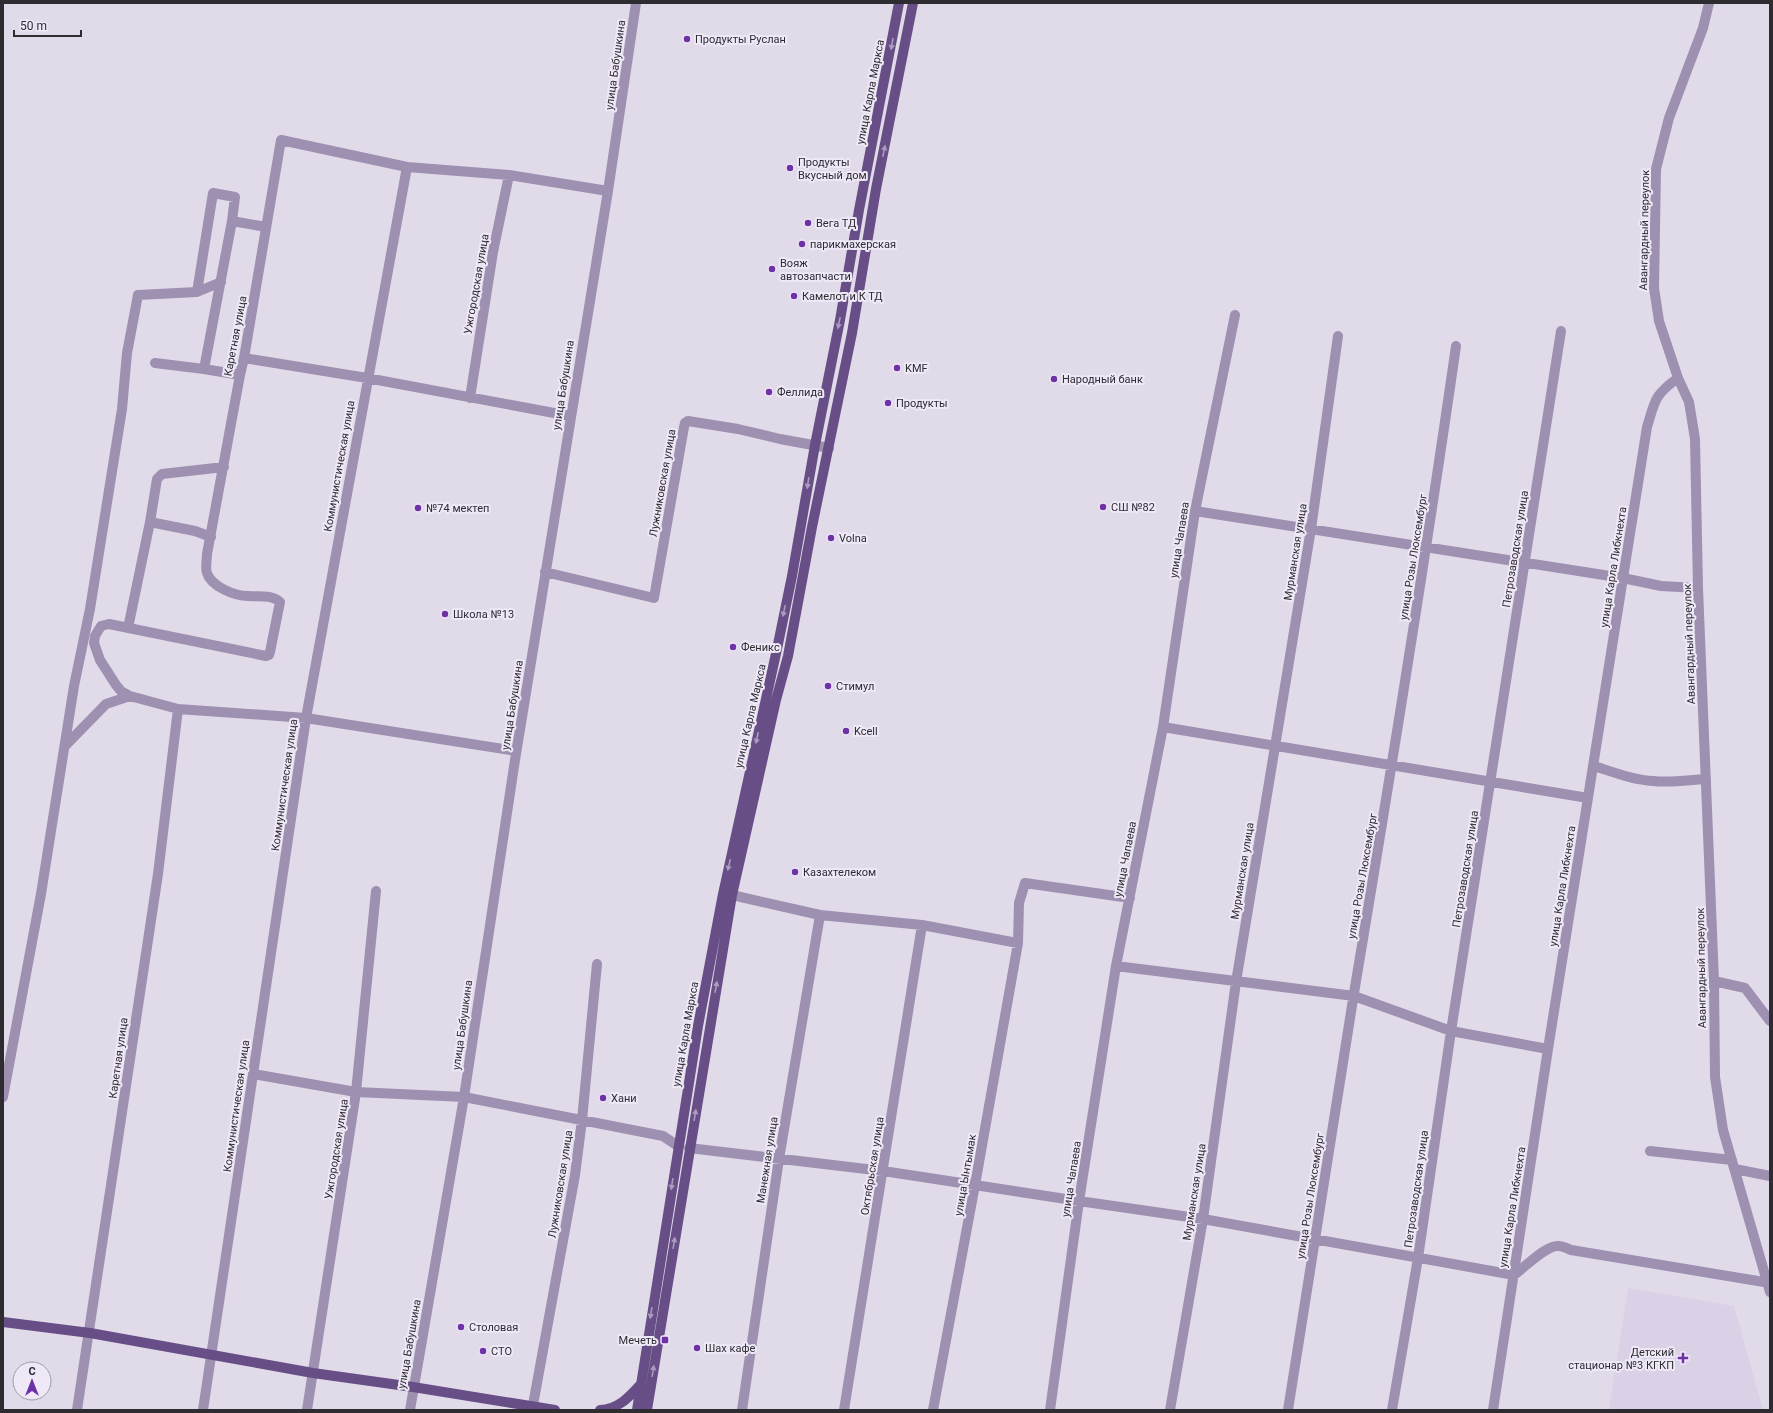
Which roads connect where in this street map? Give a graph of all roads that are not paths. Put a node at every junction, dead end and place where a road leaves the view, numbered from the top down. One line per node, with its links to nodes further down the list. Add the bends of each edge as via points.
1 (636, 3): 7 (street, улица Бабушкина)
2 (1709, 3): 21 (street, Авангардный переулок, via 1703,28 1668,118 1656,169 1654,288 1659,321)
3 (899, 4): 24 (main road, улица Карла Маркса, one-way to 24)
4 (912, 6): 25 (main road, улица Карла Маркса, one-way to 4)
5 (407, 167): 6 (street); 9 (street, Каретная улица, via 281,140); 20 (street, Коммунистическая улица)
6 (509, 175): 7 (street); 22 (street, Ужгородская улица, via 493,252)
7 (608, 191): 23 (street, улица Бабушкина)
8 (232, 221): 9 (street); 10 (street); 11 (street, via 234,197 213,193)
9 (266, 228): 16 (street, Каретная улица)
10 (220, 282): 11 (street); 18 (street)
11 (197, 292): 37 (street, via 138,295 127,353 122,409)
12 (1235, 315): 27 (street, улица Чапаева)
13 (1561, 331): 32 (street, Петрозаводская улица)
14 (1338, 336): 29 (street, Мурманская улица)
15 (1456, 346): 31 (street, улица Розы Люксембург)
16 (244, 358): 19 (street, Каретная улица); 20 (street)
17 (155, 362): 18 (street)
18 (204, 369): 19 (street)
19 (240, 374): 26 (street, Каретная улица)
20 (367, 378): 22 (street); 40 (street, Коммунистическая улица)
21 (1678, 378): 34 (street, улица Карла Либкнехта, via 1657,397 1647,427); 35 (street, Авангардный переулок, via 1688,402 1695,439)
22 (470, 398): 23 (street)
23 (570, 416): 33 (street, улица Бабушкина)
24 (815, 445): 25 (street, Лужниковская улица); 33 (street, Лужниковская улица, via 688,421 685,423 654,598); 69 (main road, улица Карла Маркса, one-way to 69, via 777,650 723,894)
25 (829, 448): 51 (main road, улица Карла Маркса, via 788,656)
26 (224, 467): 28 (street, via 162,474 157,479); 30 (street, Каретная улица)
27 (1195, 511): 29 (street); 41 (street, улица Чапаева)
28 (150, 522): 30 (street, via 195,531); 36 (street)
29 (1311, 529): 31 (street); 43 (street, Мурманская улица)
30 (210, 537): 36 (street, Каретная улица, via 207,573 217,587 246,596 276,598 280,602 269,655)
31 (1427, 546): 32 (street); 45 (street, улица Розы Люксембург)
32 (1525, 563): 34 (street); 48 (street, Петрозаводская улица)
33 (545, 572): 44 (street, улица Бабушкина)
34 (1623, 578): 35 (street, via 1661,586); 46 (street, улица Карла Либкнехта)
35 (1698, 588): 47 (street, Авангардный переулок)
36 (128, 628): 37 (street, via 109,624)
37 (90, 634): 38 (street, via 112,679 121,691); 42 (street, via 74,686)
38 (130, 696): 39 (street); 42 (street, via 106,704)
39 (178, 709): 40 (street); 84 (street, Каретная улица, via 158,874)
40 (306, 718): 44 (street); 64 (street, Коммунистическая улица)
41 (1163, 727): 43 (street); 52 (street, улица Чапаева)
42 (65, 746): 66 (street, via 41,894)
43 (1274, 746): 45 (street); 59 (street, Мурманская улица)
44 (516, 751): 67 (street, улица Бабушкина)
45 (1393, 766): 48 (street); 60 (street, улица Розы Люксембург)
46 (1594, 766): 47 (street, via 1624,776 1653,781); 49 (street, улица Карла Либкнехта)
47 (1706, 779): 58 (street, Авангардный переулок)
48 (1491, 782): 49 (street); 62 (street, Петрозаводская улица)
49 (1588, 798): 63 (street, улица Карла Либкнехта)
50 (376, 891): 65 (street, Ужгородская улица)
51 (732, 895): 53 (street); 70 (main road, улица Карла Маркса, one-way to 51)
52 (1130, 898): 55 (street, улица Ынтымак, via 1025,883 1019,904); 57 (street, улица Чапаева)
53 (820, 915): 54 (street); 72 (street, Манежная улица)
54 (922, 925): 55 (street); 74 (street, Октябрьская улица)
55 (1018, 943): 76 (street, улица Ынтымак)
56 (597, 964): 68 (street, Лужниковская улица)
57 (1116, 966): 59 (street); 77 (street, улица Чапаева)
58 (1714, 981): 61 (street, via 1745,988); 73 (street, Авангардный переулок, via 1714,1076 1723,1130)
59 (1236, 982): 60 (street); 78 (street, Мурманская улица)
60 (1354, 996): 62 (street); 79 (street, улица Розы Люксембург)
61 (1770, 1021)
62 (1451, 1031): 63 (street); 80 (street, Петрозаводская улица)
63 (1548, 1049): 81 (street, улица Карла Либкнехта)
64 (253, 1074): 65 (street); 85 (street, Коммунистическая улица)
65 (356, 1092): 67 (street); 86 (street, Ужгородская улица)
66 (3, 1097)
67 (464, 1098): 68 (street); 88 (street, улица Бабушкина)
68 (582, 1120): 69 (street, via 662,1136); 89 (street, Лужниковская улица, via 575,1175)
69 (678, 1146): 87 (main road, улица Карла Маркса, one-way to 87)
70 (689, 1148): 72 (street); 97 (main road, улица Карла Маркса, one-way to 70)
71 (1650, 1151): 73 (street)
72 (778, 1159): 74 (street); 98 (street, Манежная улица)
73 (1733, 1164): 75 (street); 82 (street, Авангардный переулок)
74 (883, 1170): 76 (street); 99 (street, Октябрьская улица)
75 (1770, 1176)
76 (975, 1185): 77 (street); 100 (street, улица Ынтымак)
77 (1079, 1201): 78 (street); 101 (street, улица Чапаева)
78 (1203, 1219): 79 (street); 102 (street, Мурманская улица)
79 (1316, 1238): 80 (street); 103 (street, улица Розы Люксембург)
80 (1418, 1258): 81 (street); 104 (street, Петрозаводская улица)
81 (1514, 1274): 82 (street, via 1544,1250 1558,1245 1571,1250); 105 (street, улица Карла Либкнехта)
82 (1769, 1286)
83 (3, 1322): 84 (main road)
84 (90, 1333): 85 (main road); 90 (street, Каретная улица)
85 (212, 1354): 86 (main road); 91 (street, Коммунистическая улица)
86 (313, 1373): 88 (main road); 92 (street, Ужгородская улица)
87 (641, 1384): 95 (main road, via 617,1406); 96 (main road, улица Карла Маркса)
88 (413, 1386): 89 (main road); 93 (street, улица Бабушкина)
89 (533, 1405): 94 (main road)
90 (77, 1410)
91 (203, 1410)
92 (307, 1410)
93 (410, 1410)
94 (555, 1410)
95 (600, 1410)
96 (637, 1410)
97 (647, 1410)
98 (742, 1410)
99 (844, 1410)
100 (933, 1410)
101 (1050, 1410)
102 (1170, 1410)
103 (1288, 1410)
104 (1392, 1410)
105 (1493, 1410)

